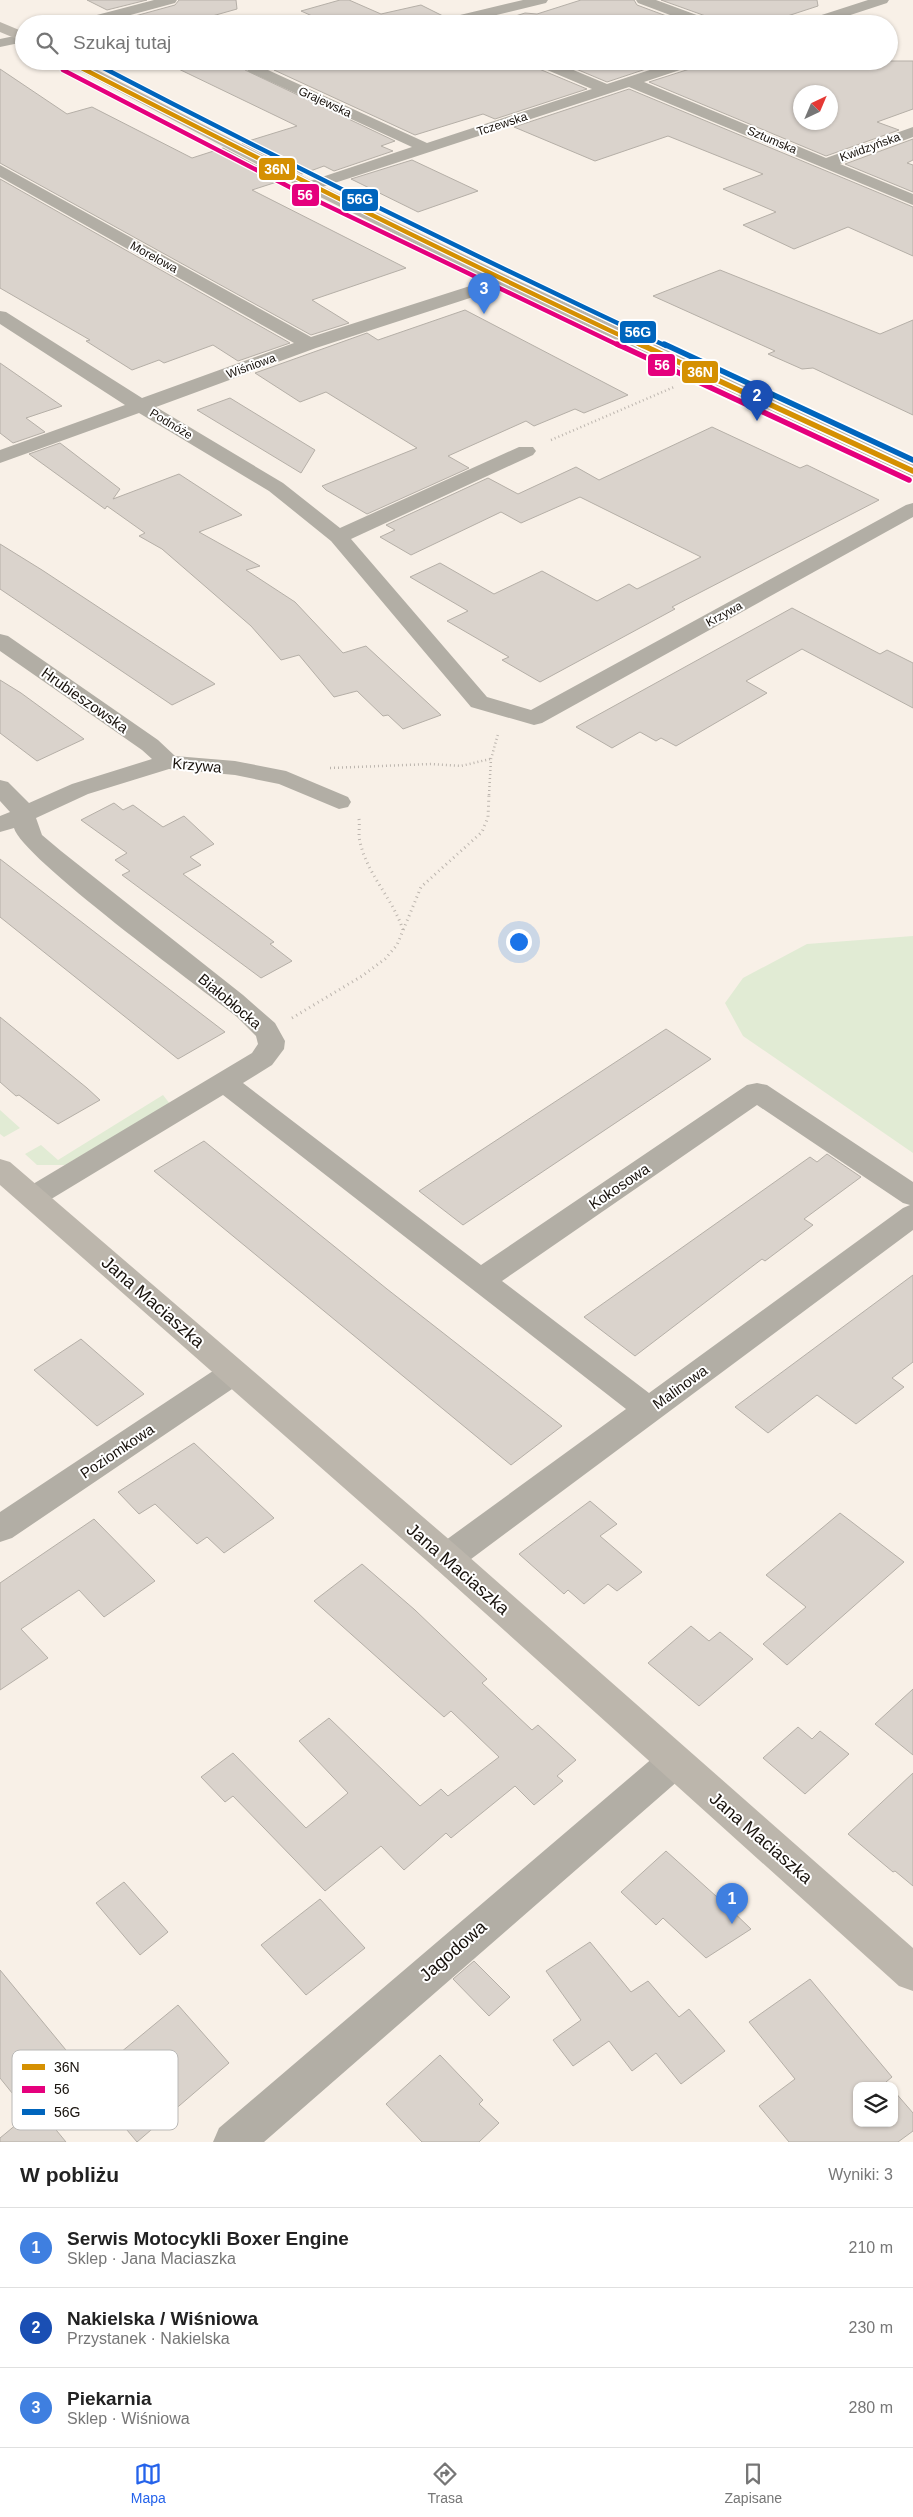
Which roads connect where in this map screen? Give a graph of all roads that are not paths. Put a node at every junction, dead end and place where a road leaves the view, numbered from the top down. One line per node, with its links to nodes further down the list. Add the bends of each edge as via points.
1 (170, 0): 5 (street)
2 (541, 0): 6 (street)
3 (643, 0): 7 (street)
4 (882, 0): 8 (street)
5 (113, 15)
6 (478, 15)
7 (684, 15)
8 (836, 15)
9 (0, 26): 10 (main road)
10 (15, 34)
11 (15, 40): 12 (street)
12 (0, 42)
13 (85, 70): 23 (main road)
14 (256, 70): 20 (street, Grajewska)
15 (560, 70): 18 (street)
16 (666, 70): 17 (street, Tczewska)
17 (631, 82): 18 (street, Tczewska); 21 (street, Sztumska)
18 (608, 90): 20 (street, Tczewska)
19 (913, 132): 21 (street, Kwidzyńska)
20 (426, 148): 23 (street, Tczewska)
21 (827, 163): 24 (street, Sztumska)
22 (0, 170): 27 (street, Morelowa)
23 (310, 186): 25 (main road)
24 (913, 200)
25 (504, 281): 27 (street, Wiśniowa); 31 (main road)
26 (0, 316): 28 (street, Podnóże)
27 (309, 344): 28 (street, Wiśniowa)
28 (141, 406): 30 (street, Wiśniowa); 33 (street, Podnóże, via 276,487)
29 (526, 451): 33 (street)
30 (0, 457)
31 (913, 471)
32 (913, 510): 35 (street, Krzywa)
33 (338, 537): 35 (street, Podnóże, via 479,702)
34 (0, 641): 36 (street, Hrubieszowska, via 150,744)
35 (534, 718)
36 (168, 762): 38 (street, Krzywa, via 235,768 286,778); 39 (street, Krzywa, via 80,789)
37 (0, 787): 39 (street, Białobłocka, via 17,801)
38 (339, 802)
39 (12, 820): 40 (street, Białobłocka, via 115,909 241,1007 270,1035 271,1051)
40 (225, 1083): 43 (street, Białobłocka); 45 (street)
41 (0, 1168): 43 (main road, Jana Maciaszka)
42 (913, 1196): 45 (street, Kokosowa, via 758,1092)
43 (33, 1197): 46 (main road, Jana Maciaszka)
44 (913, 1215): 47 (street, Malinowa)
45 (481, 1280): 47 (street)
46 (233, 1373): 48 (street, Poziomkowa); 49 (main road, Jana Maciaszka)
47 (649, 1410): 49 (street, Malinowa)
48 (0, 1529)
49 (447, 1558): 50 (main road, Jana Maciaszka)
50 (674, 1762): 51 (main road, Jana Maciaszka); 52 (street, Jagodowa)
51 (913, 1973)
52 (233, 2142)

